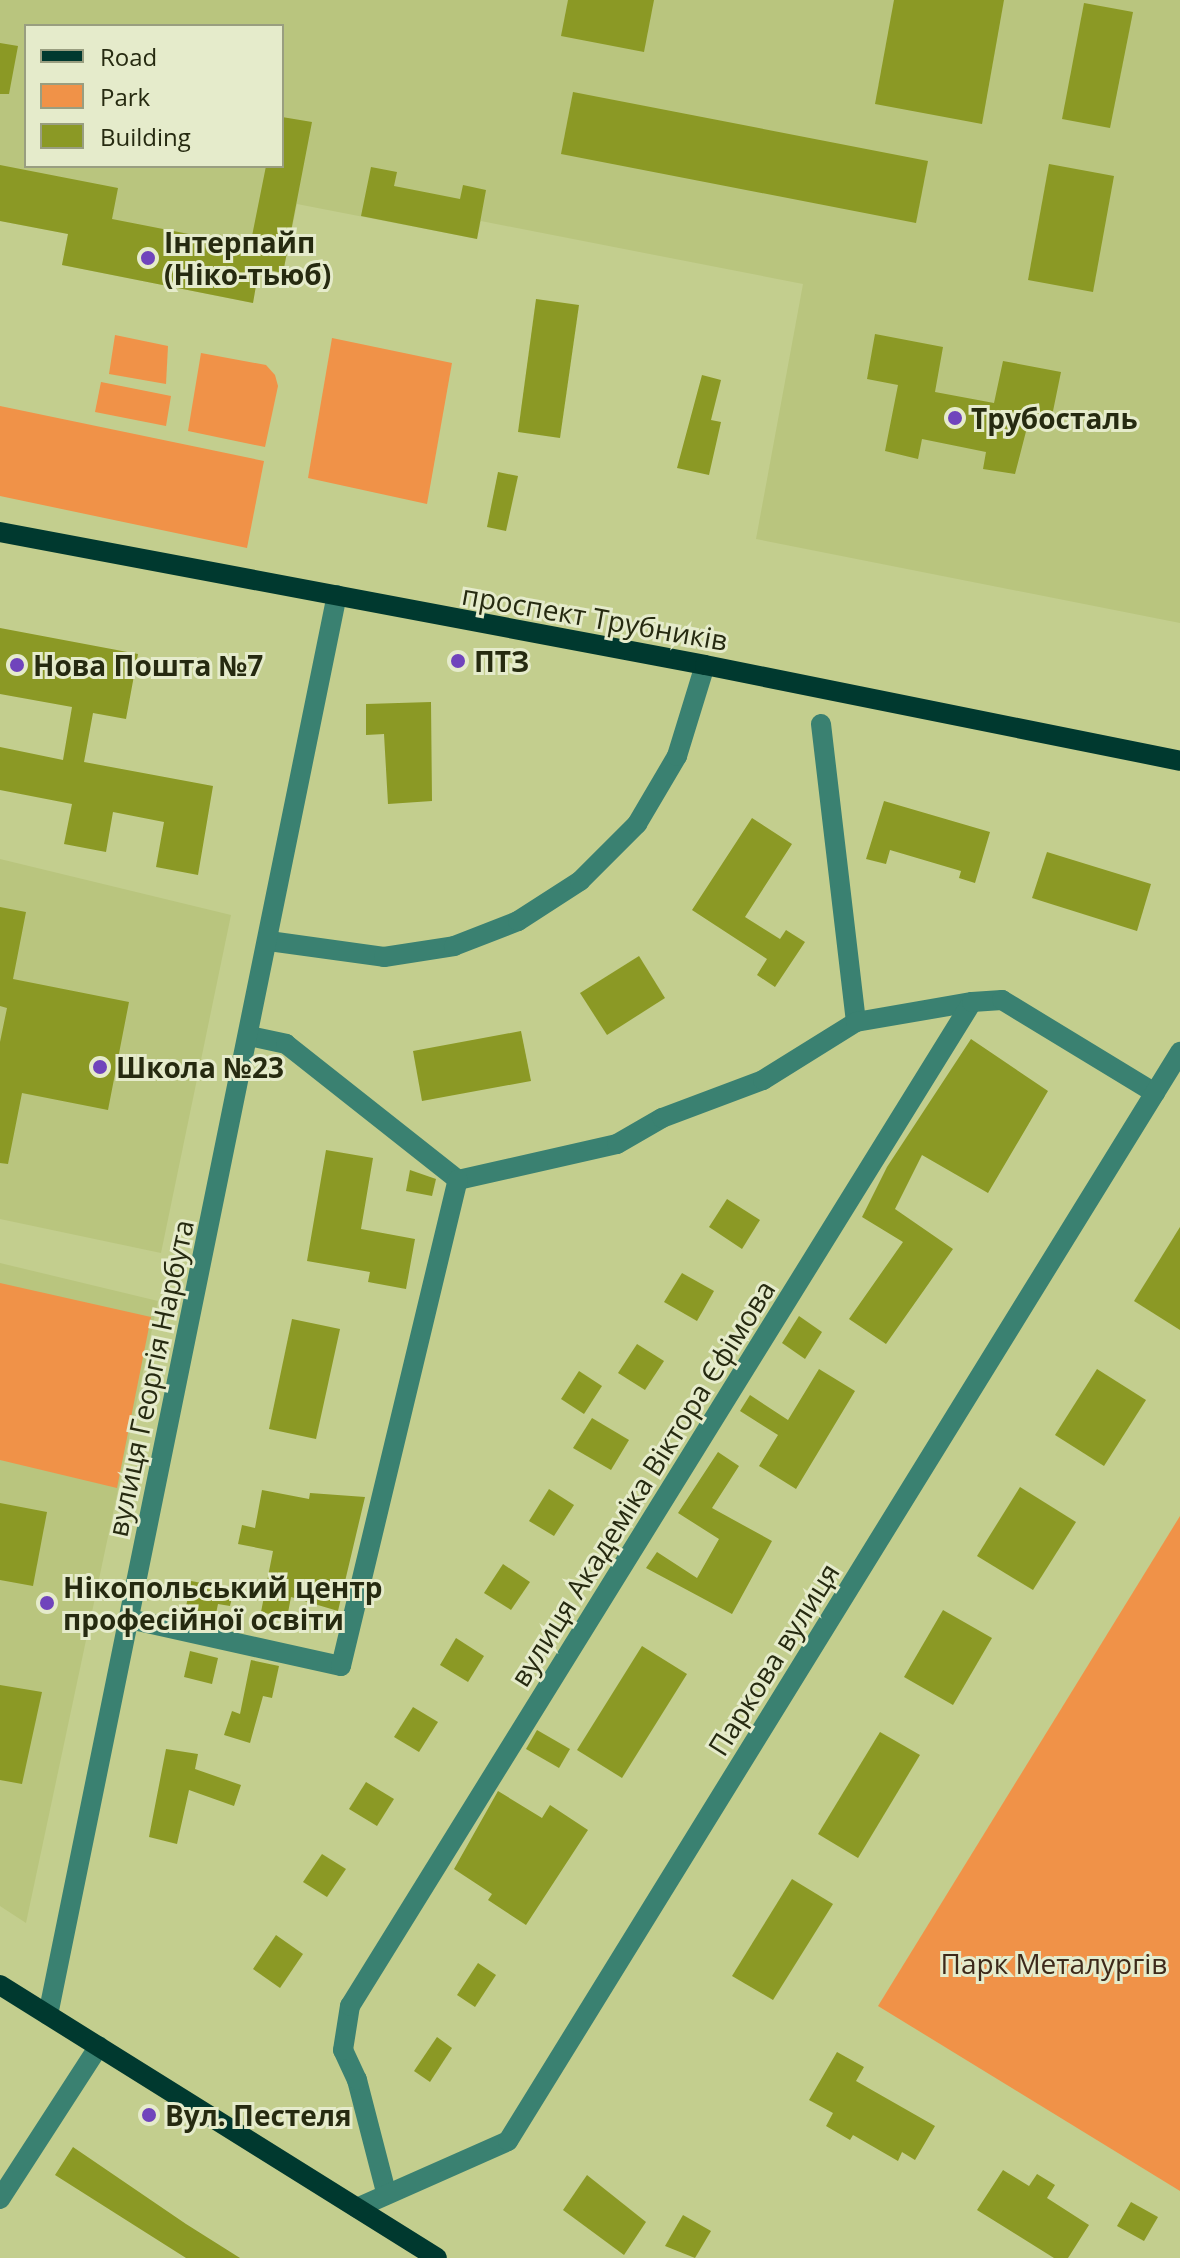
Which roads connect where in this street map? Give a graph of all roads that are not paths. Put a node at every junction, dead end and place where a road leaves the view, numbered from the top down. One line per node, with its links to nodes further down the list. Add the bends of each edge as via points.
1 (0, 532): 2 (main road, проспект Трубників)
2 (337, 595): 3 (main road, проспект Трубників); 6 (street, вулиця Георгія Нарбута)
3 (705, 665): 5 (main road, проспект Трубників); 6 (street, via 677,756 637,824 580,881 518,921 454,946 384,957)
4 (821, 724): 8 (street)
5 (1180, 761)
6 (269, 941): 9 (street, вулиця Георгія Нарбута)
7 (972, 1002): 8 (street); 11 (street, via 1002,1000); 17 (street, вулиця Академіка Віктора Єфімова, via 350,2006 343,2050 357,2080)
8 (856, 1022): 12 (street, via 763,1080 662,1118 617,1144)
9 (249, 1036): 12 (street, via 286,1044); 13 (street, вулиця Георгія Нарбута)
10 (1180, 1052): 11 (street, Паркова вулиця)
11 (1155, 1093): 17 (street, Паркова вулиця, via 508,2141)
12 (458, 1180): 13 (street, via 341,1666)
13 (129, 1619): 15 (street, вулиця Георгія Нарбута)
14 (0, 1985): 15 (main road)
15 (48, 2015): 16 (main road)
16 (99, 2046): 18 (street); 19 (main road)
17 (386, 2192): 19 (street, Паркова вулиця)
18 (0, 2199)
19 (357, 2208): 20 (main road)
20 (437, 2258)

